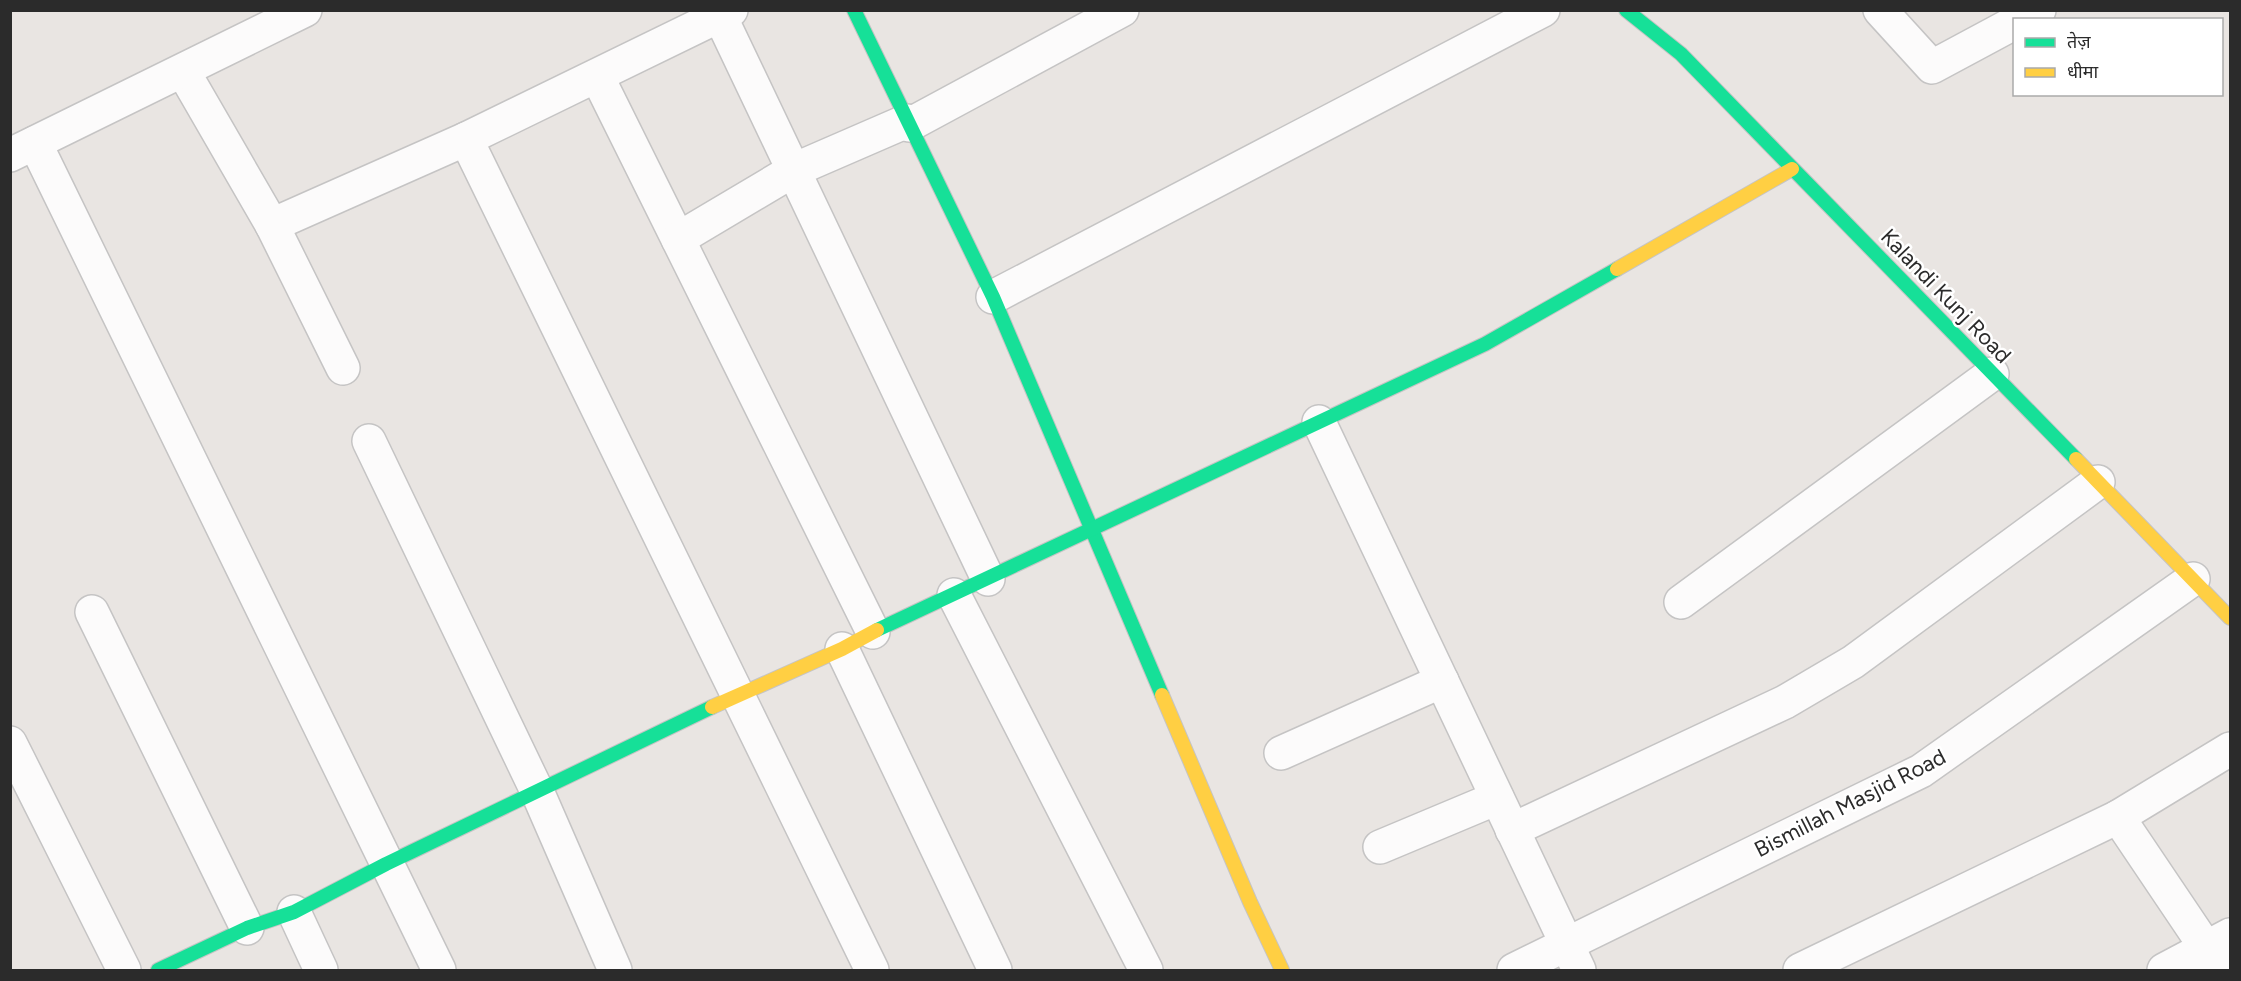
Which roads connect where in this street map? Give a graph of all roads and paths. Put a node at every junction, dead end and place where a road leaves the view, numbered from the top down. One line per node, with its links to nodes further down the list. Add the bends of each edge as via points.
1 (305, 10): 11 (street)
2 (854, 10): 13 (street)
3 (1122, 10): 13 (street)
4 (1543, 10): 20 (street)
5 (1626, 10): 16 (street, Kalandi Kunj Road, via 1681,54)
6 (1880, 10): 10 (street, via 1932,66)
7 (2039, 10): 9 (street)
8 (726, 13): 12 (street); 17 (street)
9 (2025, 18)
10 (2013, 24)
11 (183, 71): 15 (street); 18 (street)
12 (597, 76): 14 (street); 19 (street)
13 (908, 123): 17 (street); 20 (street)
14 (466, 139): 18 (street); 36 (street)
15 (23, 149): 45 (street)
16 (1792, 169): 22 (street, Kalandi Kunj Road); 23 (street, via 1485,344)
17 (794, 170): 19 (street); 27 (street)
18 (272, 225): 21 (street)
19 (678, 239): 33 (street)
20 (993, 297): 26 (street)
21 (343, 368)
22 (1992, 374): 25 (street, Kalandi Kunj Road); 30 (street)
23 (1319, 422): 26 (street); 35 (street)
24 (369, 441): 40 (street)
25 (2098, 482): 28 (street, Kalandi Kunj Road); 43 (street, via 1852,662 1785,702)
26 (1092, 529): 27 (street); 58 (street, via 1245,892)
27 (988, 579): 29 (street)
28 (2193, 579): 32 (street, Kalandi Kunj Road); 49 (street, Bismillah Masjid Road, via 1921,771)
29 (954, 595): 33 (street); 57 (street)
30 (1681, 602)
31 (92, 612): 47 (street)
32 (2230, 618)
33 (873, 632): 34 (street)
34 (842, 649): 36 (street); 56 (street)
35 (1442, 681): 39 (street); 41 (street)
36 (739, 694): 40 (street); 55 (street)
37 (10, 743): 51 (street)
38 (2230, 749): 42 (street)
39 (1281, 753)
40 (537, 791): 45 (street); 54 (street)
41 (1497, 798): 43 (street); 44 (street)
42 (2118, 817): 48 (street); 60 (street)
43 (1512, 830): 49 (street)
44 (1380, 847)
45 (386, 864): 46 (street); 53 (street)
46 (294, 912): 47 (street); 52 (street)
47 (248, 928): 50 (street)
48 (2220, 952): 61 (street)
49 (1573, 958): 59 (street, Bismillah Masjid Road)
50 (168, 968)
51 (124, 970)
52 (321, 970)
53 (439, 970)
54 (615, 970)
55 (872, 970)
56 (995, 970)
57 (1146, 970)
58 (1282, 970)
59 (1514, 970)
60 (1800, 970)
61 (2164, 970)

